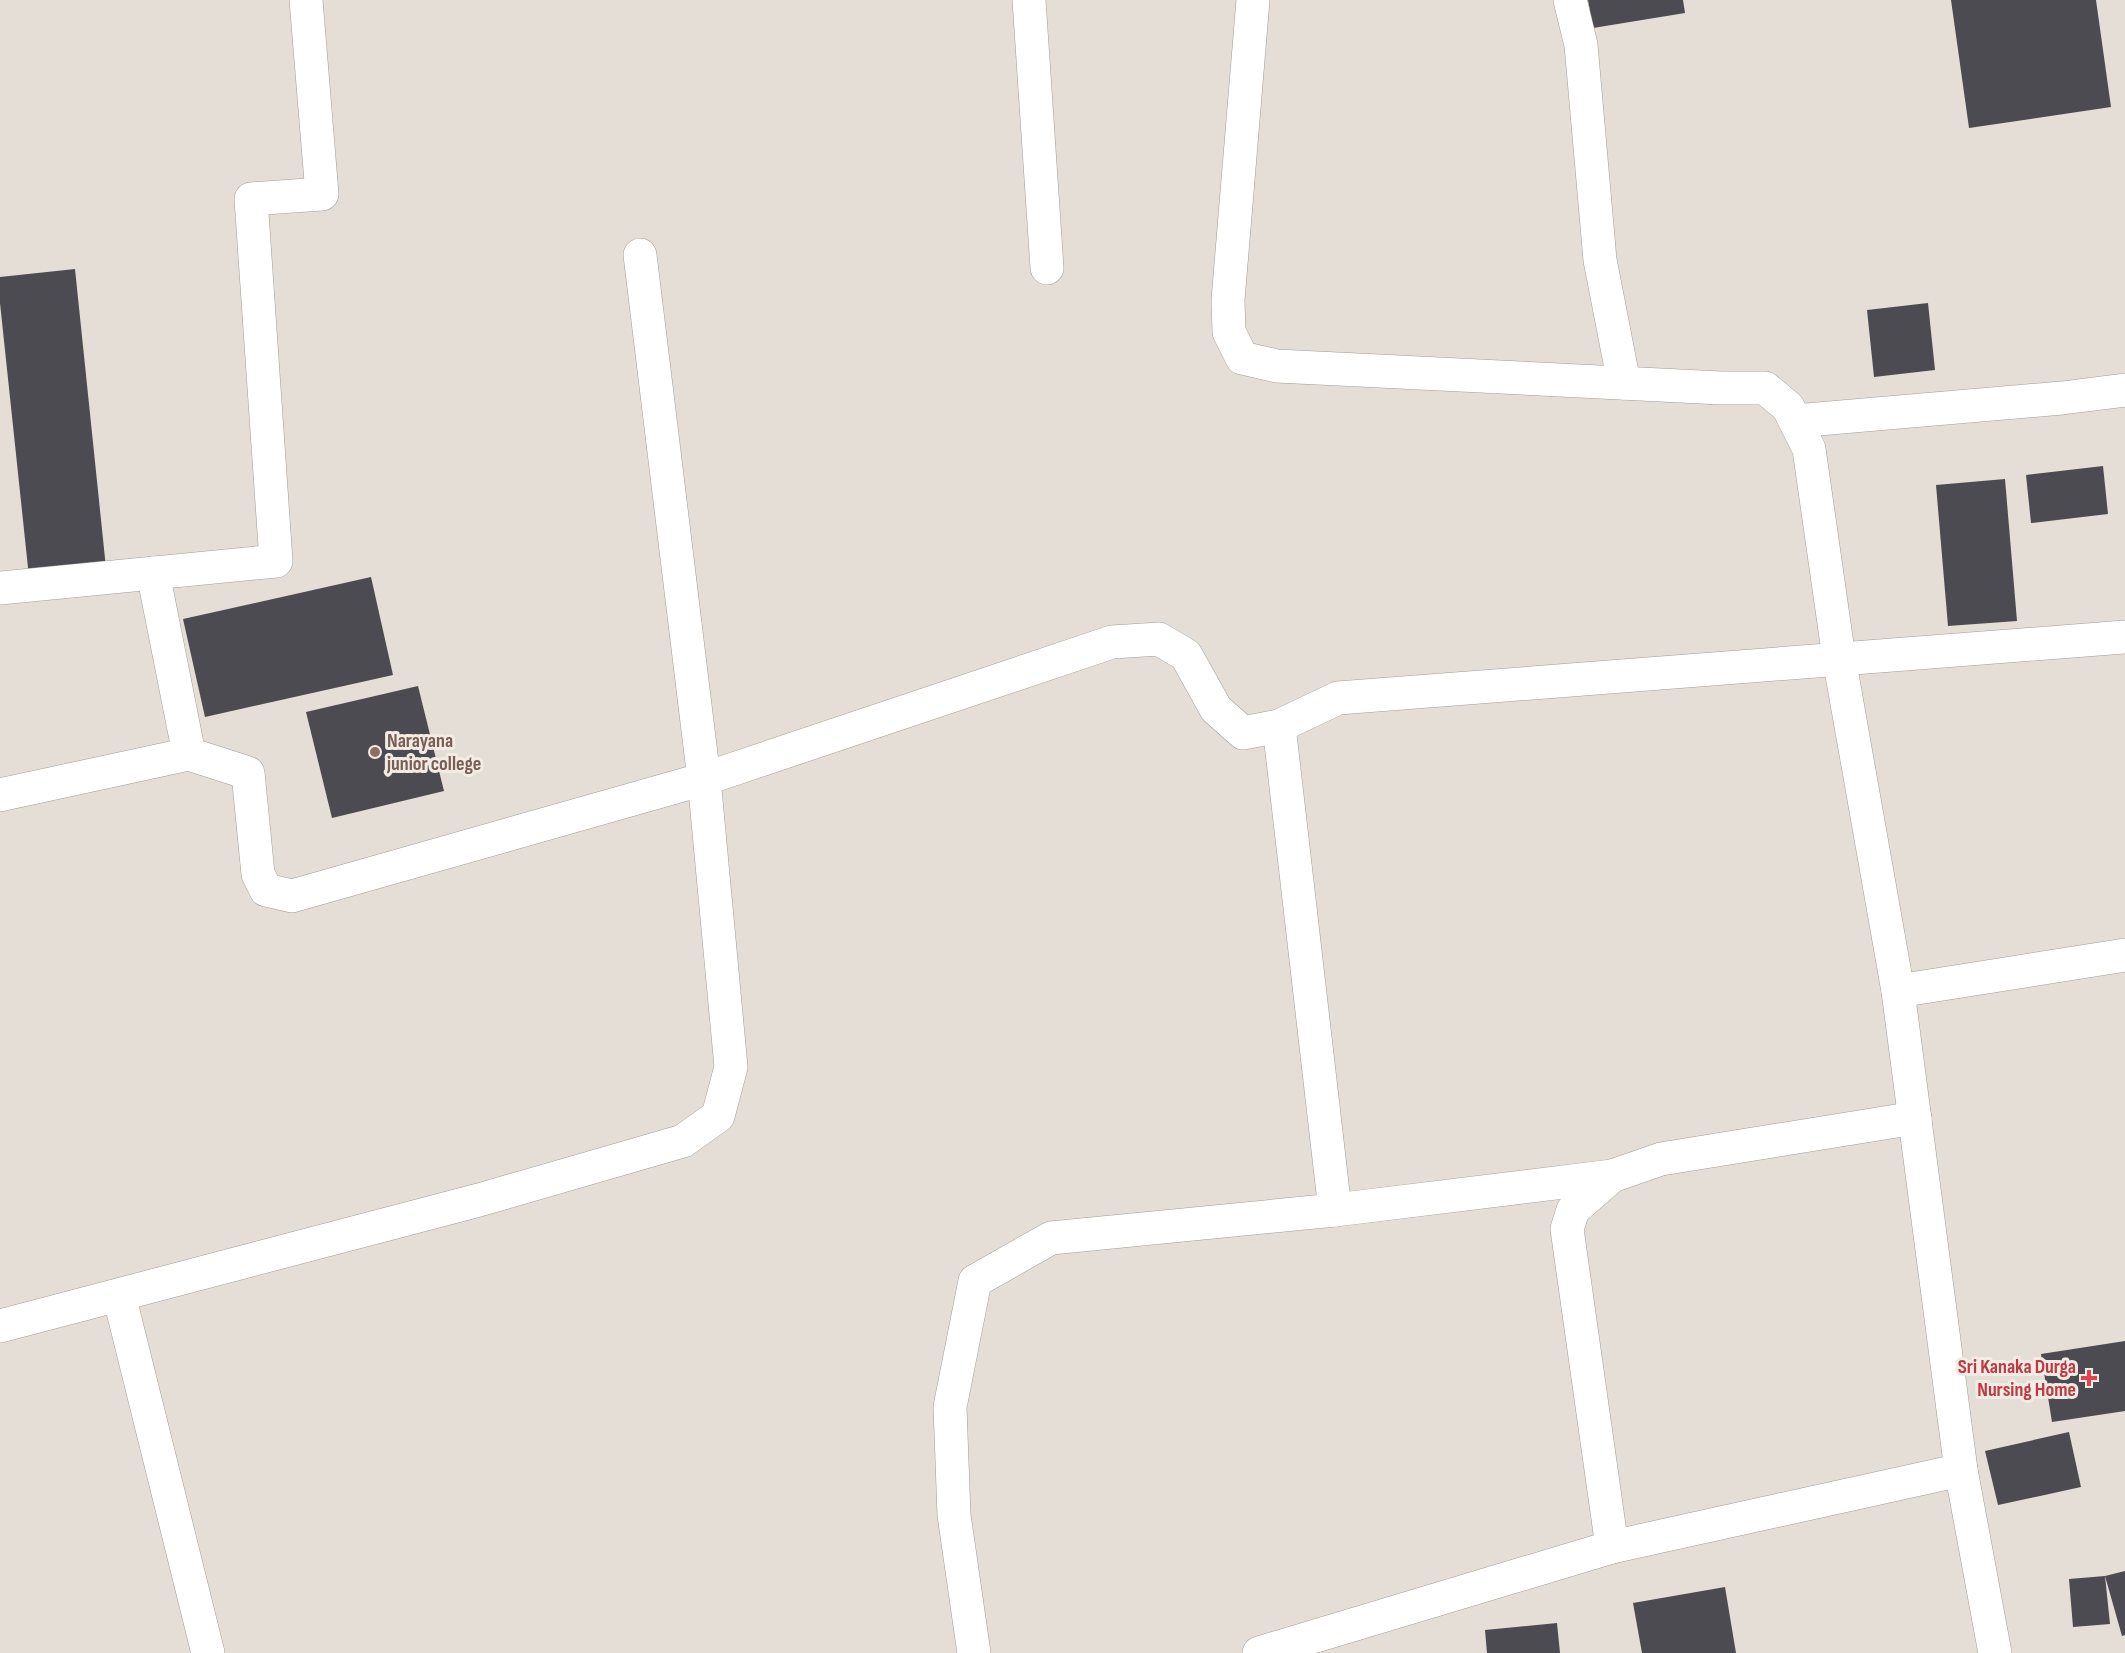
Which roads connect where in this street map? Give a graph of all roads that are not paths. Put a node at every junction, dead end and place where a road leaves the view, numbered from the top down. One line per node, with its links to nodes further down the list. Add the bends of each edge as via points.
1 (306, 0): 10 (street, via 322,194 251,199 276,561)
2 (1029, 0): 6 (street)
3 (1253, 0): 7 (street, via 1228,300 1229,332 1242,358 1277,366)
4 (1570, 0): 7 (street, via 1581,45 1600,260)
5 (640, 255): 16 (street)
6 (1047, 268)
7 (1624, 383): 9 (street, via 1766,388 1788,407)
8 (2125, 390): 9 (street)
9 (1795, 421): 13 (street, via 1809,449)
10 (153, 573): 11 (street); 15 (street)
11 (0, 588)
12 (2125, 637): 13 (street)
13 (1839, 658): 14 (street, via 1338,698); 19 (street)
14 (1279, 726): 16 (street, via 1243,733 1216,710 1186,655 1159,639 1112,642); 22 (street)
15 (189, 754): 16 (street, via 248,773 258,874 266,890 292,896); 17 (street)
16 (704, 779): 23 (street, via 731,1067 718,1116 683,1141 479,1200)
17 (0, 795)
18 (2125, 955): 19 (street)
19 (1898, 991): 20 (street)
20 (1915, 1119): 21 (street, via 1661,1159); 25 (street)
21 (1612, 1176): 22 (street); 26 (street, via 1573,1210 1567,1229)
22 (1335, 1210): 28 (street, via 1051,1238 975,1281 950,1407 954,1515)
23 (119, 1295): 24 (street); 27 (street)
24 (0, 1326)
25 (1961, 1470): 26 (street); 30 (street)
26 (1612, 1547): 29 (street)
27 (208, 1653)
28 (974, 1653)
29 (1259, 1653)
30 (1995, 1653)

